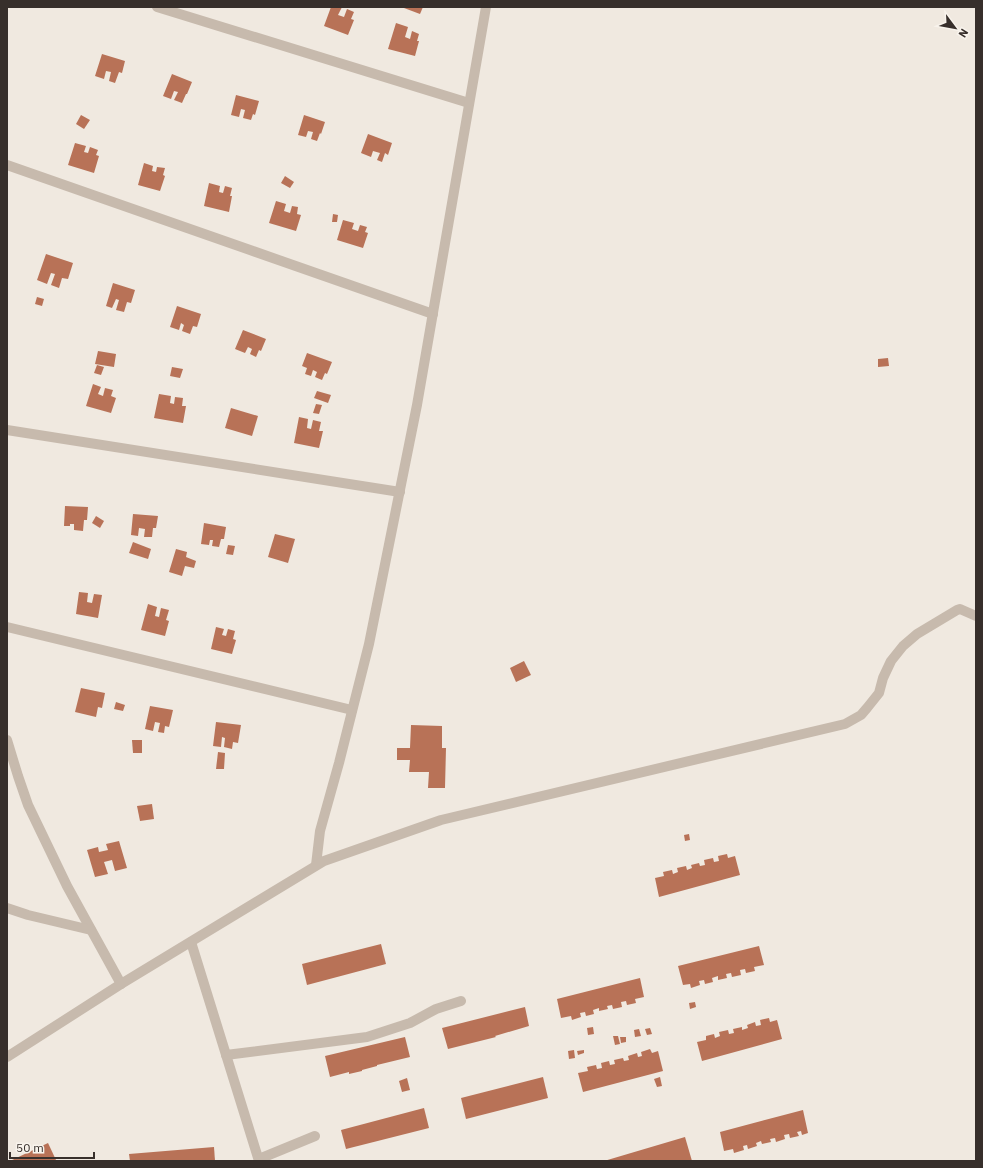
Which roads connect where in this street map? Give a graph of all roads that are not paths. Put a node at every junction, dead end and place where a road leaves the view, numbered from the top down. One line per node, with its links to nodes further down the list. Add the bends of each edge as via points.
1 (157, 7): 3 (street)
2 (486, 7): 3 (street)
3 (469, 103): 5 (street)
4 (7, 165): 5 (street)
5 (433, 314): 7 (street)
6 (7, 430): 7 (street)
7 (400, 492): 10 (street, via 369,644)
8 (976, 616): 12 (street, via 960,609 917,634 890,661 879,693 861,715 846,724 441,820)
9 (7, 627): 10 (street)
10 (352, 710): 12 (street, via 320,831)
11 (7, 740): 14 (street, via 28,805)
12 (316, 865): 15 (street)
13 (7, 908): 14 (street)
14 (91, 930): 16 (street)
15 (190, 942): 16 (street); 18 (street)
16 (120, 984): 19 (street)
17 (461, 1000): 18 (street, via 436,1009 410,1023 367,1037)
18 (226, 1055): 21 (street)
19 (7, 1057)
20 (315, 1136): 21 (street)
21 (259, 1160)

